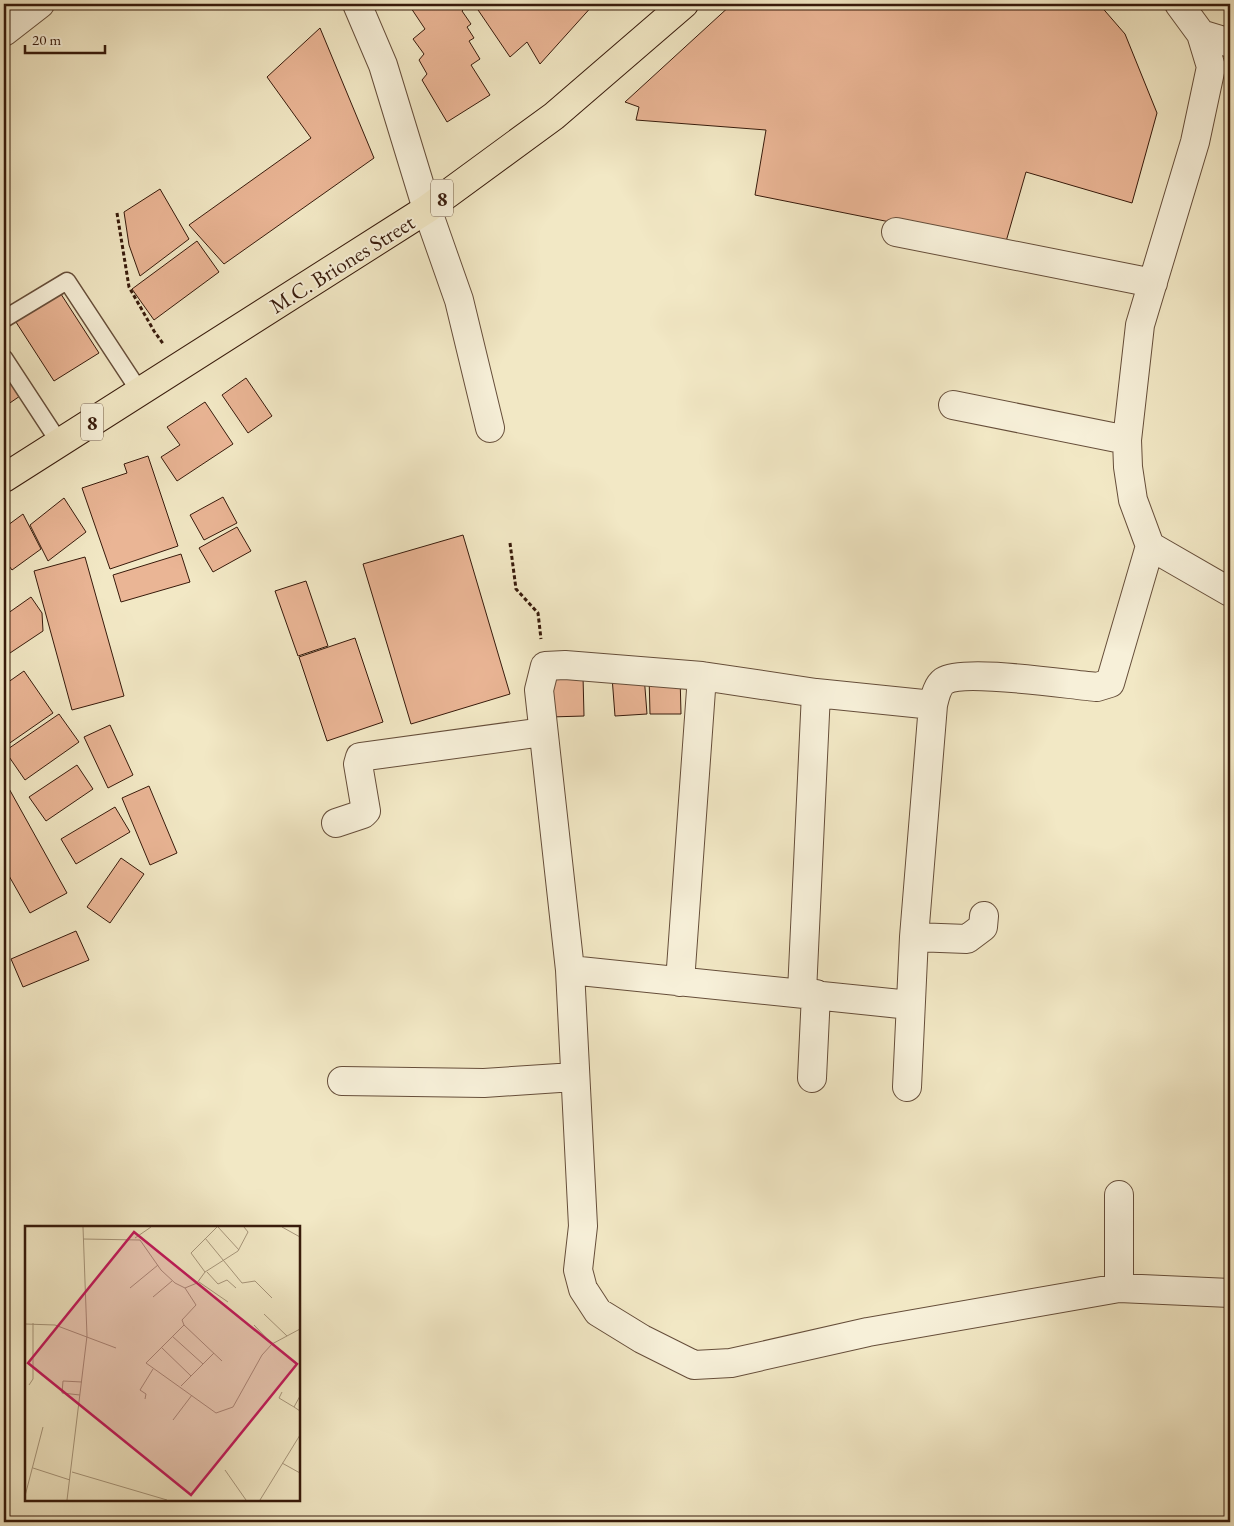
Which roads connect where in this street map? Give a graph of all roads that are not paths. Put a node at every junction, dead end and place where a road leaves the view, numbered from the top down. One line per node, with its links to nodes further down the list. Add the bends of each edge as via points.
1 (40, 4): 5 (street)
2 (357, 4): 8 (street, via 383,65)
3 (684, 4): 8 (main road, M.C. Briones Street / 8, via 554,116)
4 (1179, 4): 6 (street)
5 (4, 32)
6 (1201, 34): 7 (street); 10 (street, via 1211,67 1195,142)
7 (1230, 43)
8 (427, 209): 13 (main road, M.C. Briones Street / 8); 15 (street, via 459,300)
9 (896, 232): 10 (street)
10 (1153, 283): 16 (street, via 1140,325)
11 (4, 318): 13 (lane, via 68,281)
12 (4, 358): 17 (lane)
13 (140, 392): 17 (main road, M.C. Briones Street / 8)
14 (952, 405): 16 (street)
15 (490, 428)
16 (1127, 440): 19 (street, via 1133,500)
17 (60, 442): 18 (main road, M.C. Briones Street / 8)
18 (4, 478)
19 (1150, 546): 20 (street); 23 (street, via 1110,682 1097,688 991,676 953,678 943,681 936,691)
20 (1230, 592)
21 (702, 676): 22 (street); 24 (street, via 565,664 545,666 539,690); 29 (street)
22 (816, 693): 23 (street); 30 (street)
23 (933, 705): 27 (street)
24 (543, 732): 25 (street, via 360,757 358,764 366,811); 28 (street)
25 (336, 823)
26 (984, 916): 27 (street, via 982,927 967,939)
27 (914, 937): 31 (street)
28 (570, 970): 29 (street); 32 (street)
29 (680, 982): 30 (street)
30 (809, 993): 31 (street); 33 (street)
31 (910, 1005): 35 (street)
32 (574, 1077): 34 (street, via 484,1083); 37 (street, via 583,1226 578,1270 583,1289 598,1312 694,1365 731,1364 868,1332)
33 (812, 1078)
34 (342, 1082)
35 (906, 1088)
36 (1118, 1195): 37 (street)
37 (1119, 1288): 38 (street)
38 (1230, 1289)

